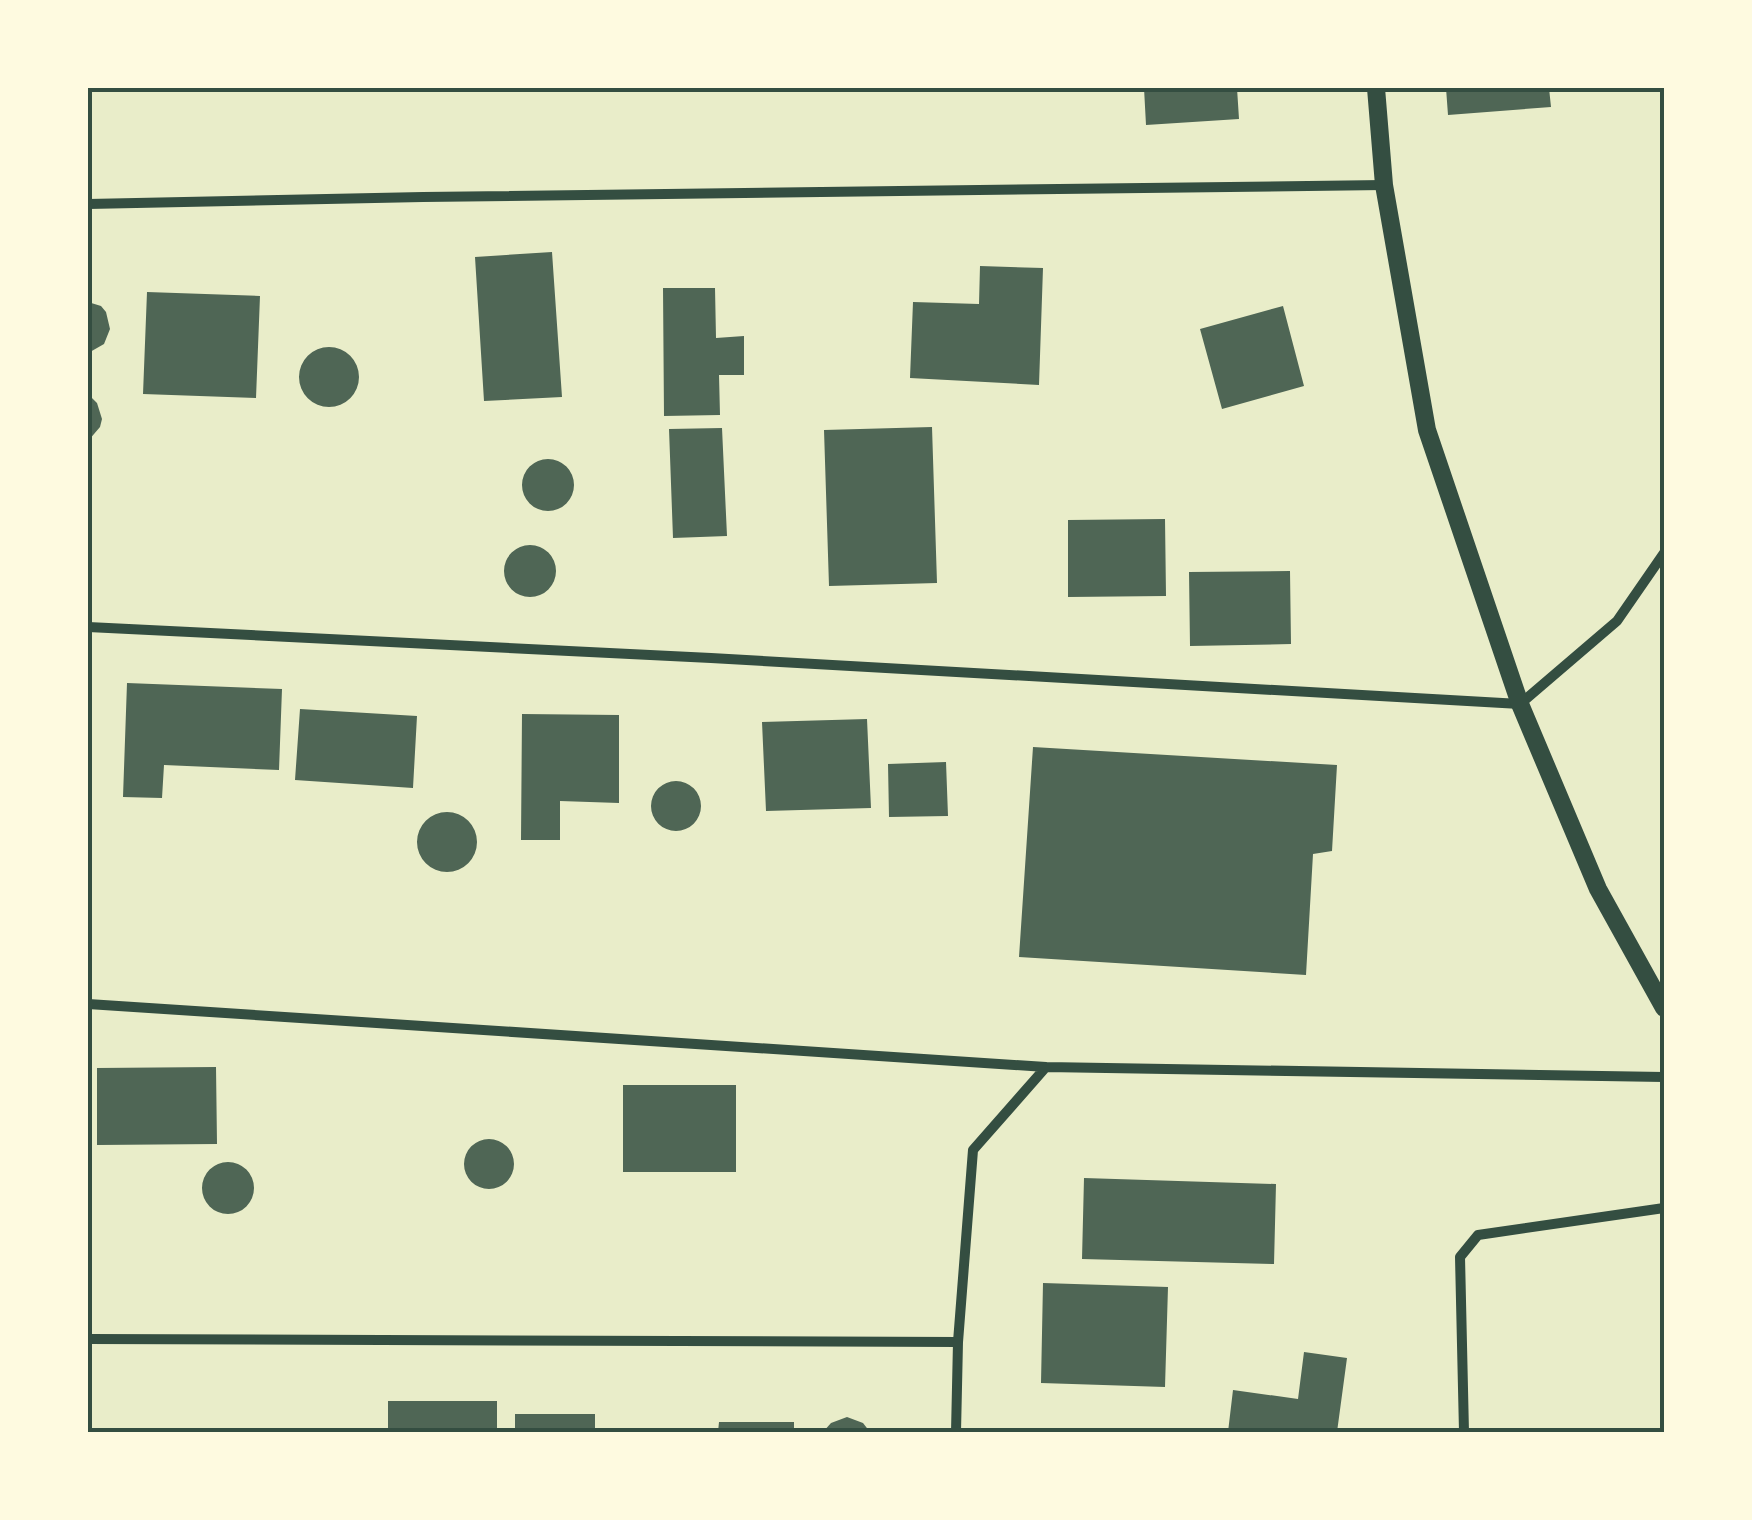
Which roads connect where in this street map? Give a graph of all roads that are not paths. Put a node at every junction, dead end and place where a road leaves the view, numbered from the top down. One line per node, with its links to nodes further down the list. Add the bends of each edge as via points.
1 (1376, 88): 2 (street)
2 (1384, 185): 3 (street); 6 (street, via 1427,430)
3 (88, 204)
4 (1664, 554): 6 (street, via 1617,621)
5 (88, 627): 6 (street)
6 (1520, 704): 8 (street, via 1598,889)
7 (88, 1004): 9 (street)
8 (1664, 1008)
9 (1046, 1067): 10 (street); 13 (street, via 973,1150)
10 (1664, 1077)
11 (1664, 1208): 15 (street, via 1478,1235 1460,1257)
12 (88, 1339): 13 (street)
13 (958, 1342): 14 (street)
14 (956, 1432)
15 (1464, 1432)

